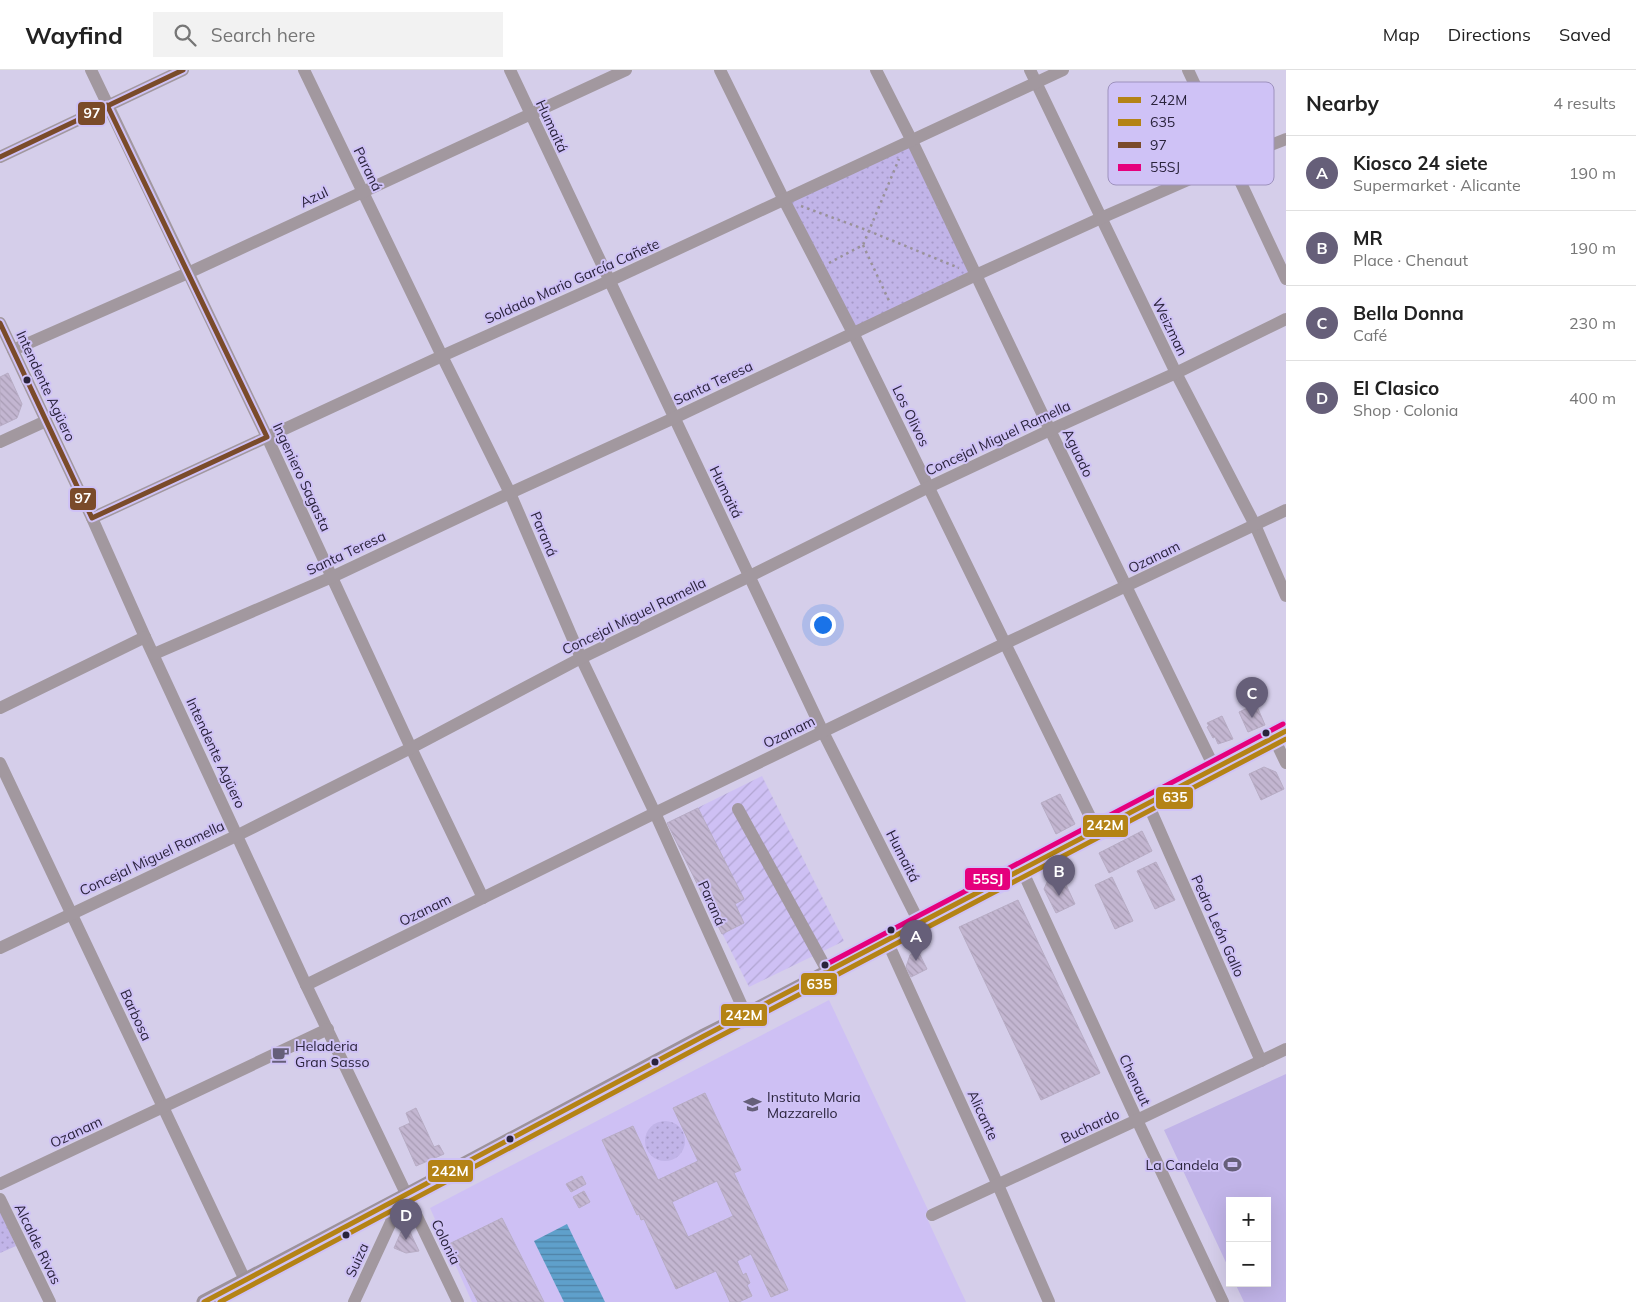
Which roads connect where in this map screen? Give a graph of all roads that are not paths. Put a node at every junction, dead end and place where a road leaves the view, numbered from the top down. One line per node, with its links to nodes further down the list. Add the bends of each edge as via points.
1 (91, 70): 13 (street, Ingeniero Sagasta)
2 (184, 70): 13 (street)
3 (304, 70): 21 (street, Paraná)
4 (510, 70): 14 (street, Humaitá)
5 (626, 70): 14 (street, Azul)
6 (720, 70): 22 (street, Los Olivos)
7 (876, 70): 16 (street, Aguado)
8 (1030, 70): 11 (street, Weizman)
9 (1063, 70): 11 (street, Soldado Mario García Cañete)
10 (1188, 70): 12 (street)
11 (1036, 82): 16 (street, Soldado Mario García Cañete); 23 (street, Weizman)
12 (1194, 82)
13 (107, 105): 18 (street); 24 (street, Ingeniero Sagasta)
14 (530, 115): 21 (street, Azul); 27 (street, Humaitá)
15 (1286, 139): 17 (street, Santa Teresa)
16 (909, 142): 22 (street, Soldado Mario García Cañete); 25 (street, Aguado)
17 (1274, 144)
18 (0, 157)
19 (1176, 185): 23 (street, Santa Teresa)
20 (1242, 185): 26 (street)
21 (362, 191): 24 (street, Azul); 32 (street, Paraná)
22 (784, 200): 27 (street, Soldado Mario García Cañete); 30 (street, Los Olivos)
23 (1101, 218): 25 (street, Santa Teresa); 33 (street, Weizman)
24 (188, 273): 31 (street, Azul); 37 (street, Ingeniero Sagasta)
25 (976, 275): 30 (street, Santa Teresa); 36 (street, Aguado)
26 (1286, 279)
27 (609, 281): 32 (street, Soldado Mario García Cañete); 34 (street, Humaitá)
28 (1286, 320): 33 (street, Concejal Miguel Ramella)
29 (0, 323): 31 (street, Intendente Agüero)
30 (854, 333): 34 (street, Santa Teresa); 39 (street, Los Olivos)
31 (13, 350): 35 (street, Intendente Agüero)
32 (442, 356): 37 (street, Soldado Mario García Cañete); 40 (street, Paraná)
33 (1176, 373): 36 (street, Concejal Miguel Ramella); 43 (street, Weizman)
34 (674, 418): 40 (street, Santa Teresa); 44 (street, Humaitá)
35 (46, 421): 38 (street); 42 (street, Intendente Agüero)
36 (1050, 430): 39 (street, Concejal Miguel Ramella); 46 (street, Aguado)
37 (267, 437): 42 (street, Soldado Mario García Cañete); 45 (street, Ingeniero Sagasta)
38 (0, 442)
39 (929, 487): 44 (street, Concejal Miguel Ramella); 49 (street, Los Olivos)
40 (510, 492): 45 (street, Santa Teresa); 51 (street, Paraná)
41 (1286, 510): 43 (street, Ozanam)
42 (92, 518): 48 (street, Intendente Agüero)
43 (1255, 525): 46 (street, Ozanam); 47 (street, Weizman)
44 (750, 576): 51 (street, Concejal Miguel Ramella); 53 (street, Humaitá)
45 (332, 577): 50 (street, Santa Teresa); 55 (street, Ingeniero Sagasta)
46 (1126, 587): 49 (street, Ozanam); 58 (street, Aguado)
47 (1286, 596)
48 (145, 637): 50 (street, Intendente Agüero); 52 (street)
49 (1004, 644): 53 (street, Ozanam); 62 (street, Los Olivos)
50 (154, 654): 63 (street, Intendente Agüero)
51 (581, 658): 55 (street, Concejal Miguel Ramella); 61 (street, Paraná)
52 (0, 708)
53 (823, 732): 61 (street, Ozanam); 67 (street, Humaitá)
54 (1280, 734): 57 (street); 58 (main road)
55 (411, 748): 63 (street, Concejal Miguel Ramella); 65 (street, Ingeniero Sagasta)
56 (0, 763): 66 (street, Barbosa)
57 (1286, 763)
58 (1215, 769): 59 (main road)
59 (1148, 804): 62 (main road); 75 (street, Pedro León Gallo)
60 (738, 809): 70 (street)
61 (655, 812): 65 (street, Ozanam); 72 (street, Paraná)
62 (1097, 831): 64 (main road)
63 (238, 835): 66 (street, Concejal Miguel Ramella); 71 (street, Intendente Agüero)
64 (1022, 870): 67 (main road); 77 (street, Chenaut)
65 (483, 898): 71 (street, Ozanam)
66 (71, 913): 69 (street, Concejal Miguel Ramella); 76 (street, Barbosa)
67 (920, 924): 68 (main road)
68 (887, 941): 70 (main road); 79 (street, Alicante)
69 (0, 948)
70 (828, 972): 72 (main road)
71 (306, 985): 73 (street, Intendente Agüero)
72 (746, 1015): 81 (main road)
73 (328, 1029): 76 (street, Ozanam); 81 (street, Intendente Agüero)
74 (1286, 1049): 75 (street, Buchardo)
75 (1261, 1061): 77 (street, Buchardo)
76 (163, 1107): 78 (street, Ozanam); 83 (street, Barbosa)
77 (1137, 1120): 79 (street, Buchardo); 84 (street, Chenaut)
78 (0, 1184)
79 (998, 1185): 82 (street, Buchardo); 89 (street, Alicante)
80 (0, 1199): 85 (street, Alcalde Rivas)
81 (400, 1199): 83 (main road); 87 (street, Suiza); 88 (street, Colonia)
82 (932, 1215)
83 (245, 1280): 86 (main road)
84 (1219, 1300)
85 (50, 1302)
86 (204, 1302)
87 (354, 1302)
88 (458, 1302)
89 (1049, 1302)

